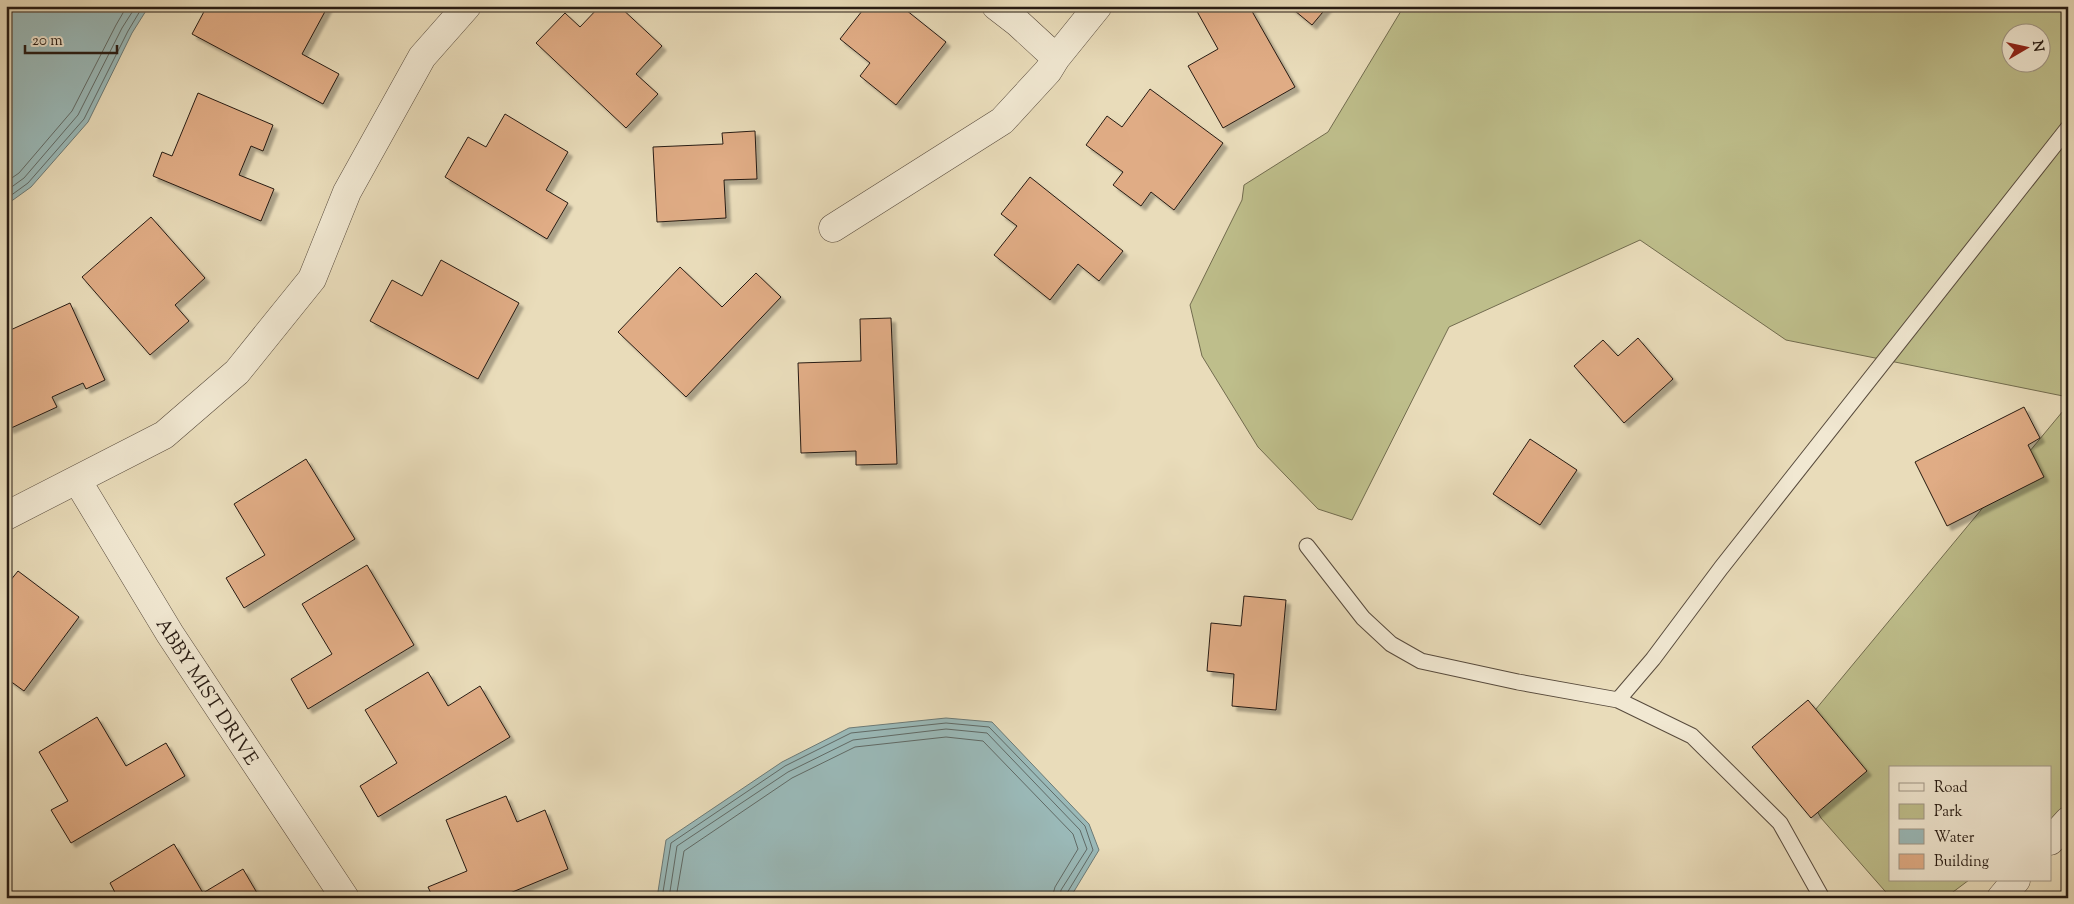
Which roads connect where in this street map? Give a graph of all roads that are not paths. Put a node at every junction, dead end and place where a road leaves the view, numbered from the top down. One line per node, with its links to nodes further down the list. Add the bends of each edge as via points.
1 (467, 6): 7 (street, via 422,57 347,192 312,279 237,372 164,436)
2 (996, 6): 4 (street)
3 (1098, 6): 4 (street)
4 (1056, 58): 6 (street, via 1048,72 1002,121)
5 (2068, 128): 10 (lane)
6 (833, 228)
7 (77, 480): 8 (street); 14 (street, ABBY MIST DRIVE, via 170,634)
8 (6, 516)
9 (1307, 546): 10 (lane, via 1363,618 1391,644 1421,661)
10 (1618, 700): 15 (lane, via 1692,736 1780,823)
11 (2068, 821): 12 (street)
12 (2052, 839)
13 (2014, 882): 16 (street)
14 (346, 898)
15 (1822, 898)
16 (2001, 898)

